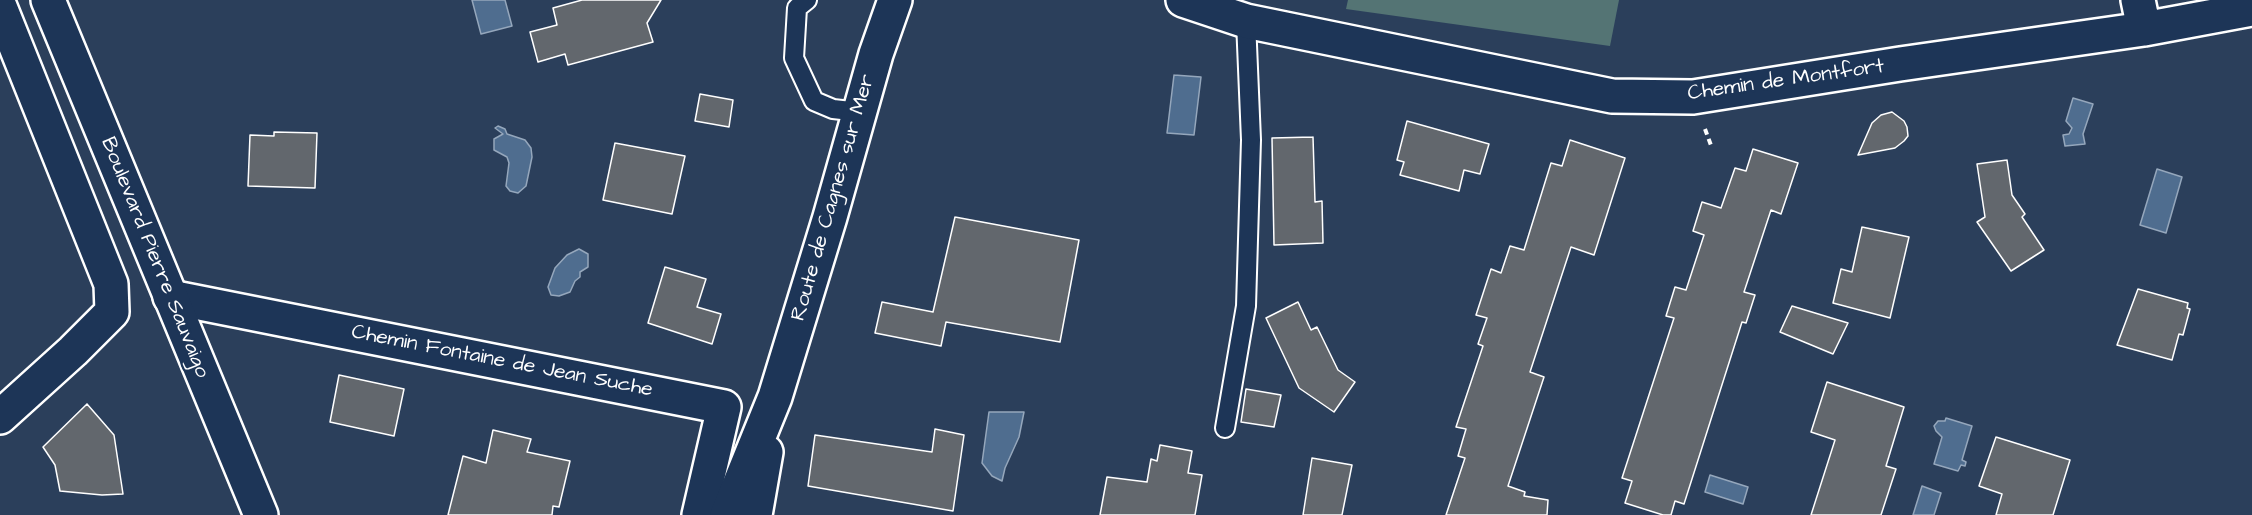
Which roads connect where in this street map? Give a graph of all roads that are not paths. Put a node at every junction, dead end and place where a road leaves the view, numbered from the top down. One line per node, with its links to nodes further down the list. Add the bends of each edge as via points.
1 (48, 0): 10 (street, Boulevard Pierre Sauvaigo)
2 (807, 0): 9 (lane, via 797,8 794,58 813,101 833,109)
3 (895, 0): 9 (street, Route de Cagnes sur Mer)
4 (1183, 0): 8 (street, Chemin de Montfort)
5 (0, 8): 12 (street, via 111,284 112,312)
6 (2252, 9): 7 (street, Chemin de Montfort)
7 (2141, 15): 8 (street, Chemin de Montfort, via 1900,64 1693,97 1612,96)
8 (1246, 21): 13 (lane, via 1251,140 1246,306)
9 (860, 112): 11 (street, Route de Cagnes sur Mer)
10 (170, 297): 14 (street, Boulevard Pierre Sauvaigo); 15 (street, Chemin Fontaine de Jean Suche, via 724,407)
11 (776, 397): 16 (street, Route de Cagnes sur Mer); 17 (street, Route de Cagnes sur Mer)
12 (0, 417)
13 (1225, 428)
14 (261, 515)
15 (699, 515)
16 (727, 515)
17 (756, 515)

